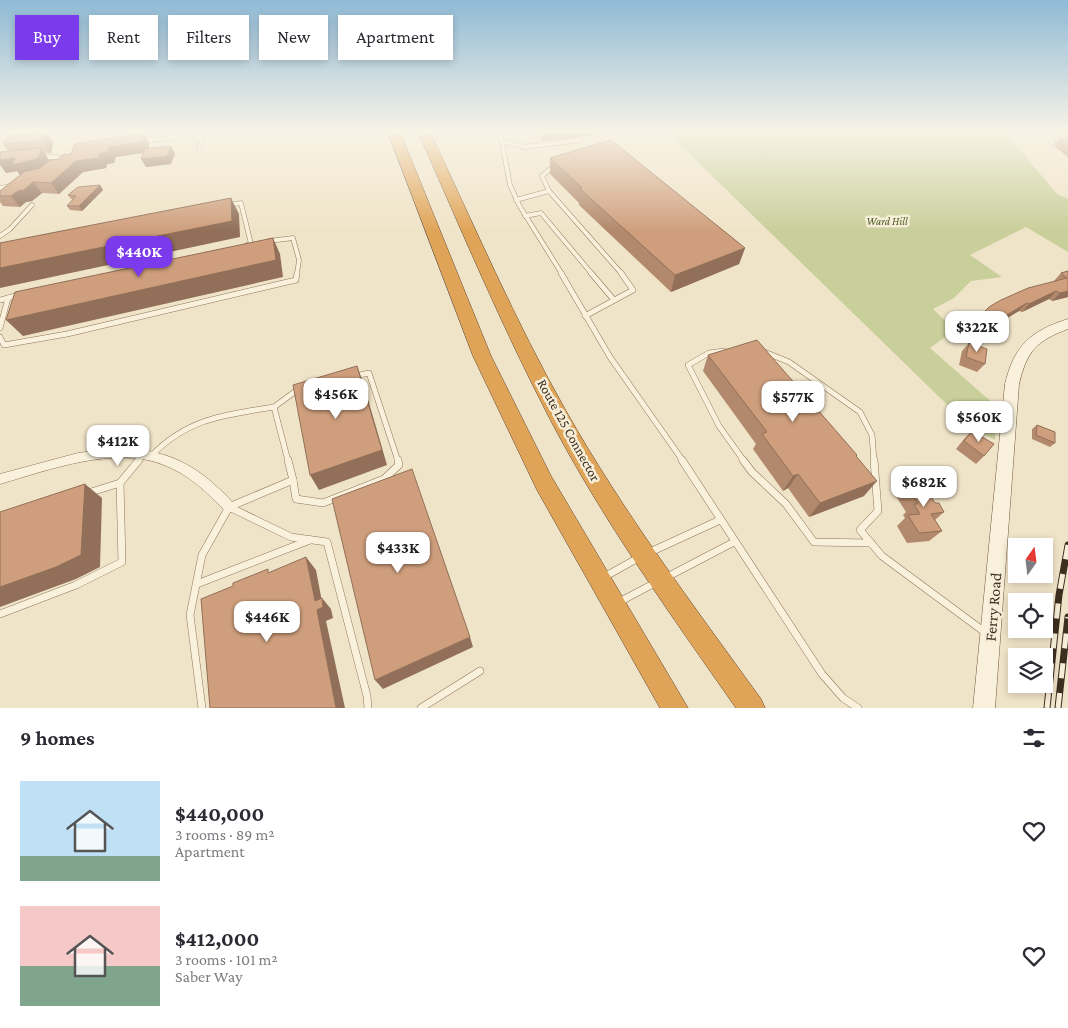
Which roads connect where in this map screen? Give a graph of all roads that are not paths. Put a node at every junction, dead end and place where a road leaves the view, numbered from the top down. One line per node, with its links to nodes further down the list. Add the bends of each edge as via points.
1 (405, 165): 39 (highway, via 482,356 544,483)
2 (439, 165): 38 (highway, Route 125 Connector, via 513,327 559,417)
3 (506, 165): 8 (lane)
4 (549, 170): 7 (lane, via 542,176)
5 (14, 185): 6 (lane)
6 (0, 188)
7 (548, 191): 8 (lane); 18 (lane, via 618,268 633,290)
8 (516, 200): 11 (lane)
9 (32, 205): 12 (lane)
10 (222, 206): 13 (lane, via 241,203)
11 (525, 216): 18 (lane, via 541,213); 19 (lane)
12 (0, 236)
13 (251, 244): 14 (lane); 22 (lane, via 293,238 299,260 296,280 67,334 4,345)
14 (241, 246)
15 (27, 294): 16 (lane)
16 (8, 298): 17 (lane); 21 (lane)
17 (0, 300)
18 (614, 300): 19 (lane)
19 (585, 316): 34 (lane)
20 (1068, 324): 44 (street, Ferry Road, via 1025,349 1018,360 1012,384)
21 (0, 328)
22 (0, 337)
23 (755, 347): 37 (lane, via 789,362 860,412 872,435 878,511 860,530)
24 (727, 350): 37 (lane, via 709,353 688,365 719,426 752,472 786,504 814,542)
25 (351, 377): 30 (lane, via 369,373 399,466 384,479 323,502 296,499)
26 (304, 388): 27 (lane, via 295,390)
27 (274, 407): 28 (lane, via 192,426); 30 (lane)
28 (147, 456): 29 (street, via 130,453 96,455); 31 (lane); 33 (street, via 175,465 211,487)
29 (0, 479)
30 (292, 480): 33 (lane)
31 (120, 483): 32 (lane); 43 (lane, via 122,562 76,585)
32 (83, 495)
33 (229, 507): 35 (lane, via 291,537); 41 (lane, via 202,555)
34 (720, 520): 36 (lane); 38 (lane)
35 (312, 540): 41 (lane); 47 (lane, via 328,542)
36 (734, 542): 40 (lane); 51 (lane, via 822,674 843,698)
37 (871, 544): 44 (lane, via 882,556)
38 (644, 555): 39 (lane); 40 (highway, Route 125 Connector)
39 (599, 580): 42 (highway)
40 (661, 580): 42 (lane); 50 (highway, Route 125 Connector)
41 (196, 584): 46 (lane, via 190,615)
42 (614, 605): 49 (highway)
43 (0, 614)
44 (990, 636): 52 (street, Ferry Road)
45 (480, 671): 48 (lane)
46 (202, 708)
47 (368, 708)
48 (421, 708)
49 (675, 708)
50 (752, 708)
51 (858, 708)
52 (984, 708)

